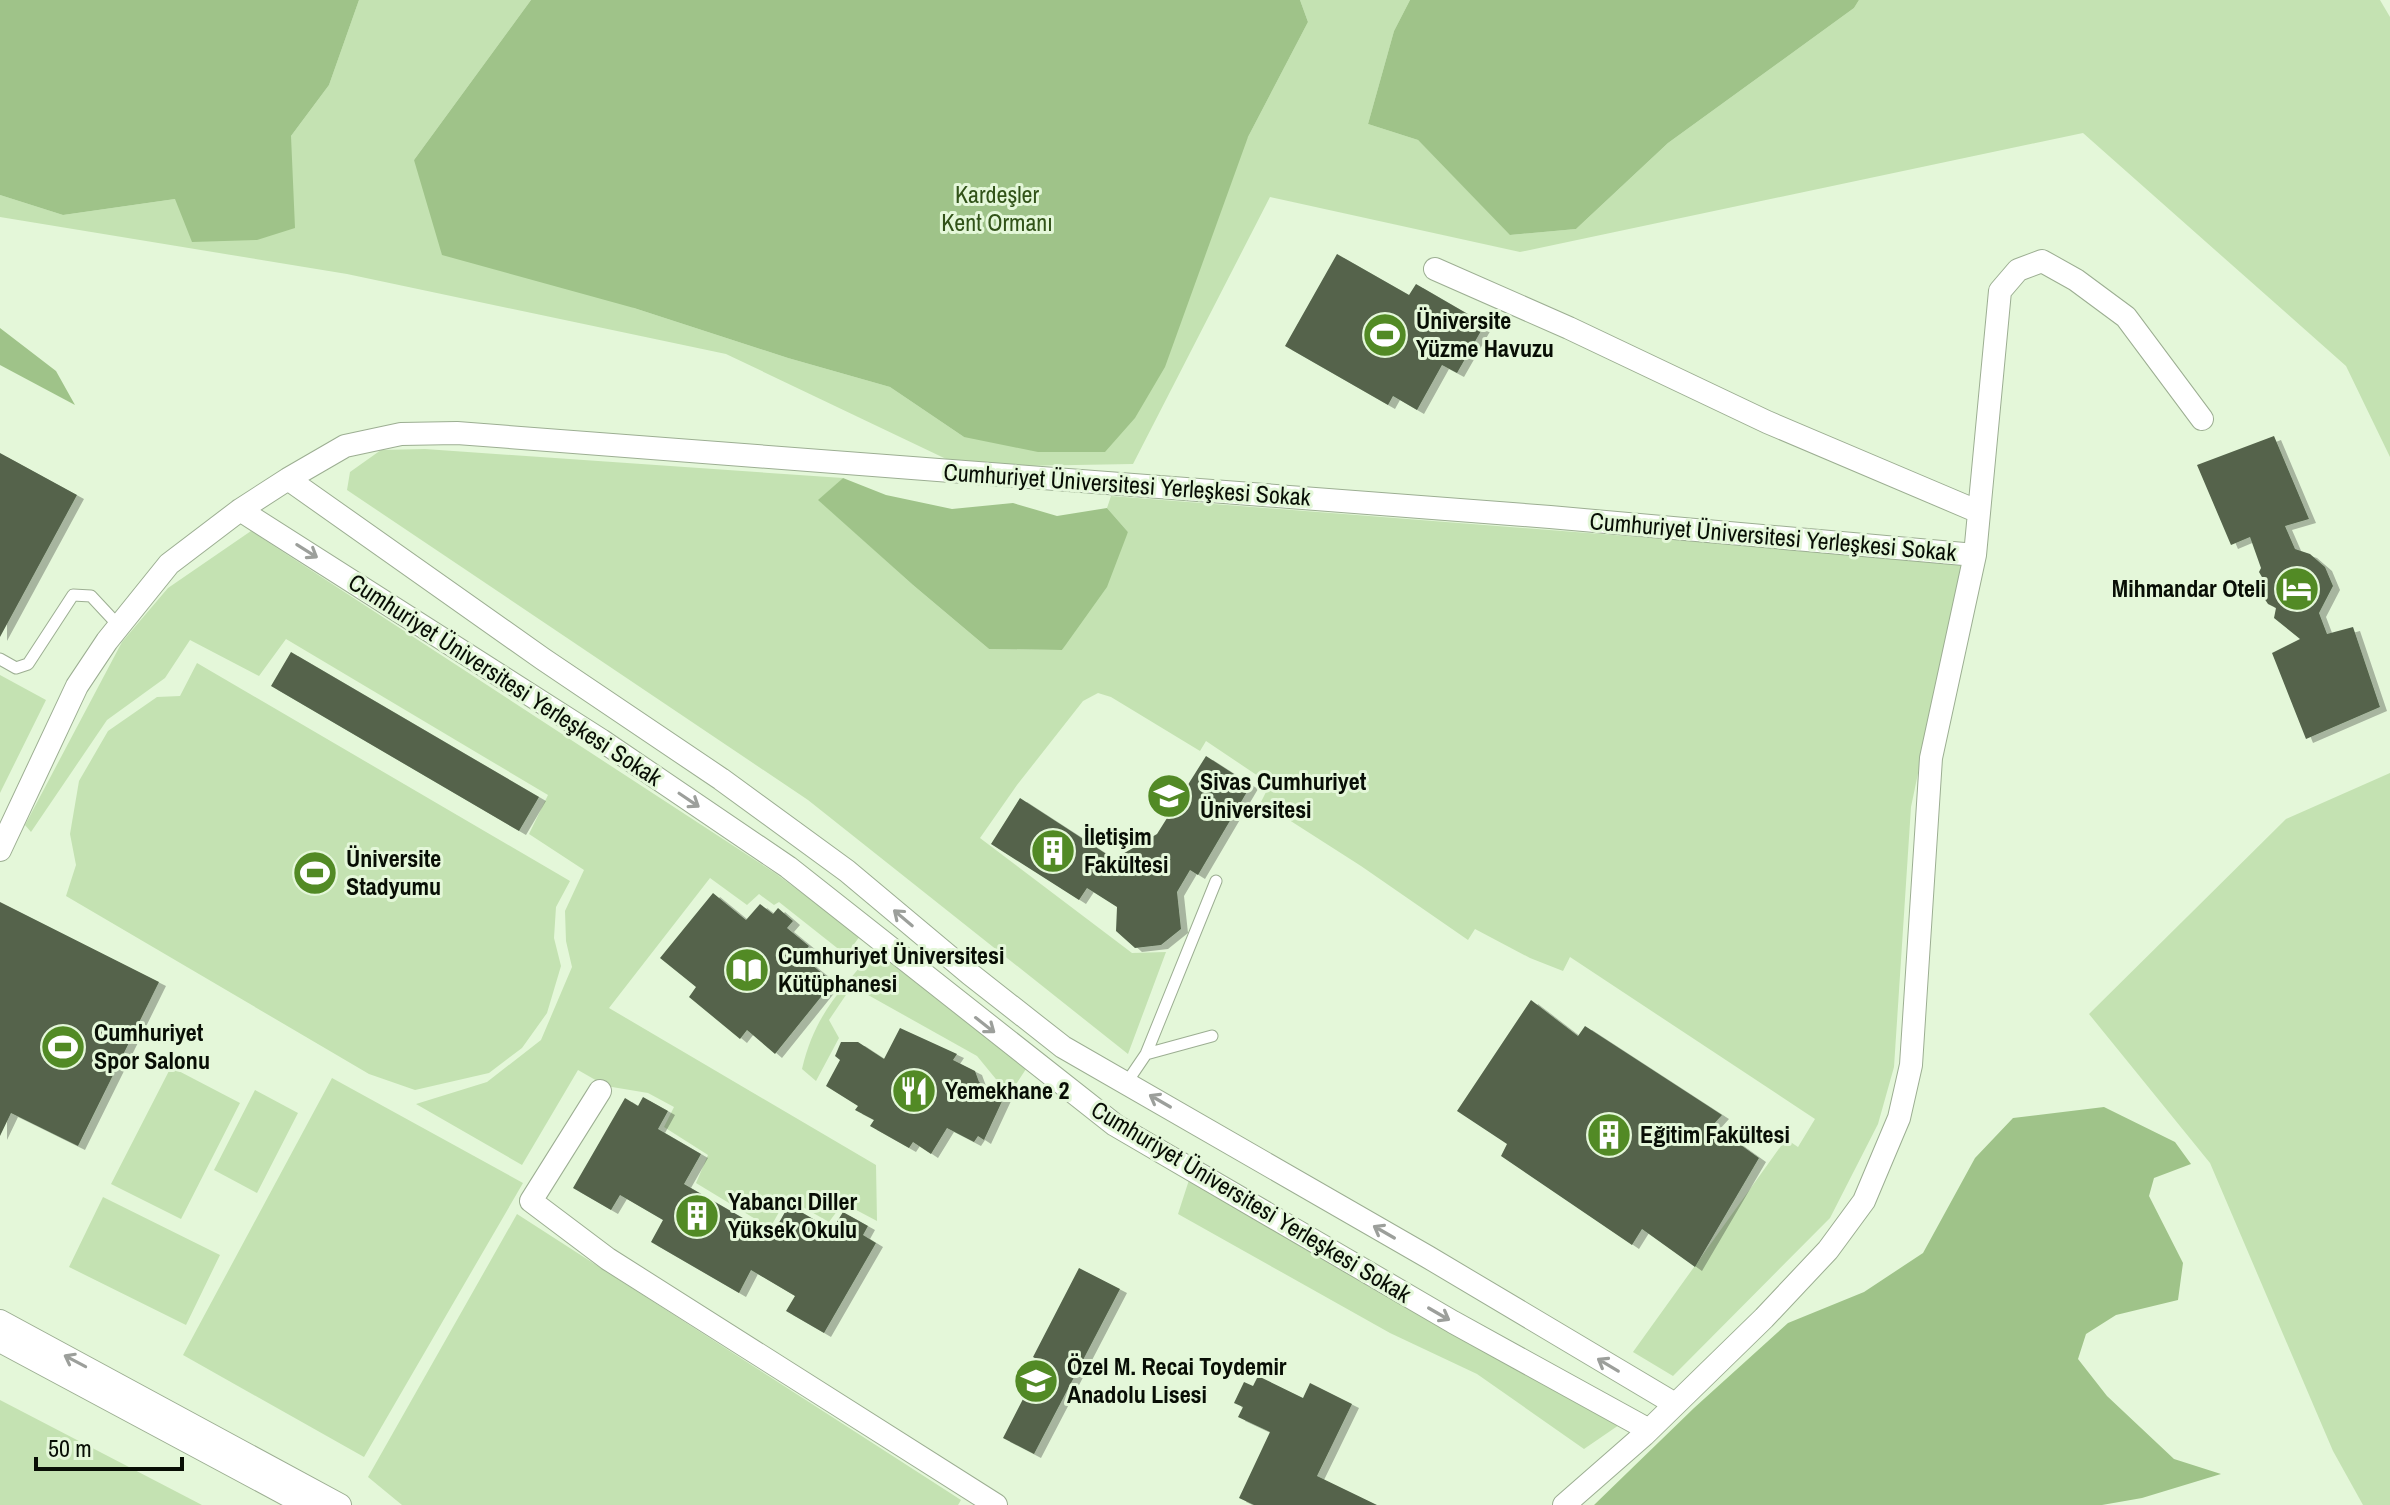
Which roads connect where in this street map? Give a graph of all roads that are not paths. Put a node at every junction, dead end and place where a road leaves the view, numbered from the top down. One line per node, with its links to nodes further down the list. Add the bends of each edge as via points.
1 (1435, 269): 5 (street, Cumhuriyet Üniversitesi Yerleşkesi Sokak, via 1767,422)
2 (2202, 419): 5 (street, Cumhuriyet Üniversitesi Yerleşkesi Sokak, via 2126,317 2042,261 2018,270 2000,291)
3 (288, 479): 4 (street, Cumhuriyet Üniversitesi Yerleşkesi Sokak); 6 (street, Cumhuriyet Üniversitesi Yerleşkesi Sokak, via 345,446 401,434 457,433); 13 (street, Cumhuriyet Üniversitesi Yerleşkesi Sokak, one-way to 3, via 1063,1047 847,871 721,779)
4 (240, 510): 7 (street, Cumhuriyet Üniversitesi Yerleşkesi Sokak, via 169,564); 18 (street, Cumhuriyet Üniversitesi Yerleşkesi Sokak, one-way to 18, via 601,740 788,867 1115,1125)
5 (1979, 512): 6 (street, Cumhuriyet Üniversitesi Yerleşkesi Sokak)
6 (1975, 555): 17 (street, Cumhuriyet Üniversitesi Yerleşkesi Sokak, via 1931,758 1911,1065 1899,1118 1864,1201 1828,1250)
7 (119, 626): 8 (lane, via 91,596 73,595 28,664 16,668); 9 (street, Cumhuriyet Üniversitesi Yerleşkesi Sokak, via 77,686)
8 (0, 659)
9 (0, 850)
10 (1216, 881): 12 (lane)
11 (1212, 1036): 12 (lane)
12 (1146, 1054): 13 (lane)
13 (1127, 1082): 17 (street, Cumhuriyet Üniversitesi Yerleşkesi Sokak, one-way to 13)
14 (600, 1091): 21 (street, via 531,1201 608,1259)
15 (0, 1321): 20 (street, one-way to 15)
16 (0, 1341): 19 (street)
17 (1675, 1404): 18 (street, Cumhuriyet Üniversitesi Yerleşkesi Sokak)
18 (1649, 1430): 22 (street, Cumhuriyet Üniversitesi Yerleşkesi Sokak)
19 (306, 1505)
20 (340, 1505)
21 (996, 1505)
22 (1564, 1505)

